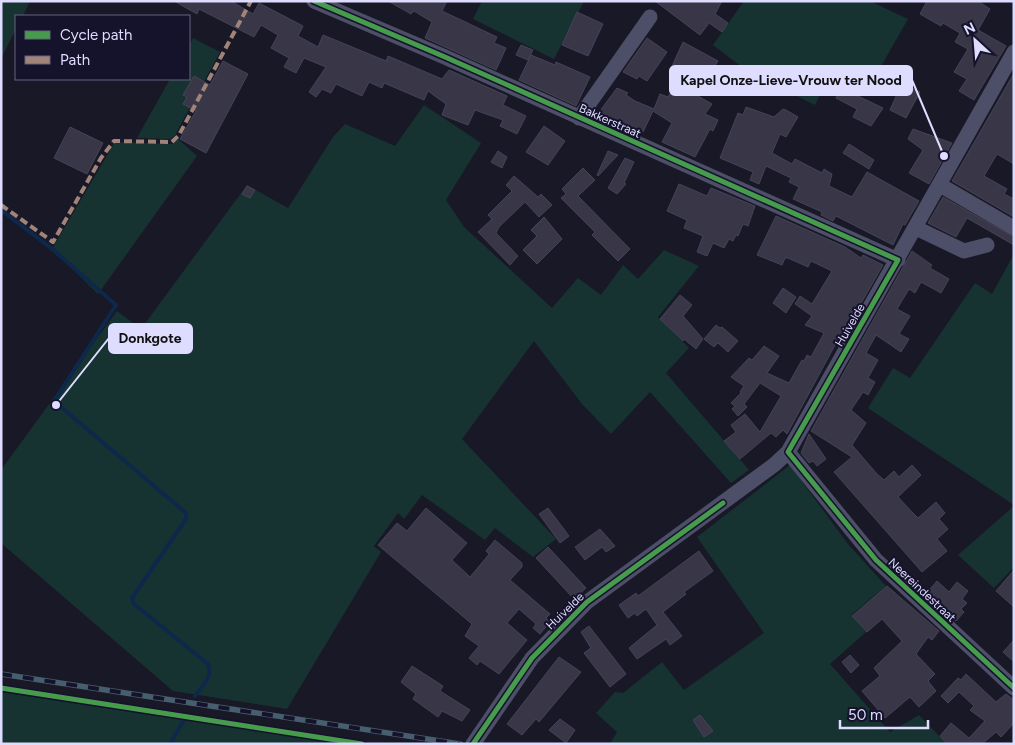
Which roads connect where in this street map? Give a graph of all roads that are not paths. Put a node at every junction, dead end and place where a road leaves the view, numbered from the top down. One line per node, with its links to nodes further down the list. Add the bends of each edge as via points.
1 (314, 1): 4 (street, Bakkerstraat)
2 (650, 18): 4 (street)
3 (1014, 52): 5 (street, Huivelde)
4 (579, 118): 9 (street, Bakkerstraat)
5 (940, 185): 6 (street, Huivelde); 7 (street)
6 (916, 228): 8 (street, via 964,251); 9 (street, Huivelde)
7 (1014, 228)
8 (987, 245)
9 (898, 260): 10 (street, Huivelde)
10 (788, 452): 11 (street, Neereindestraat, via 876,560); 12 (street, Huivelde, via 587,602 532,658)
11 (1014, 688)
12 (473, 744)

